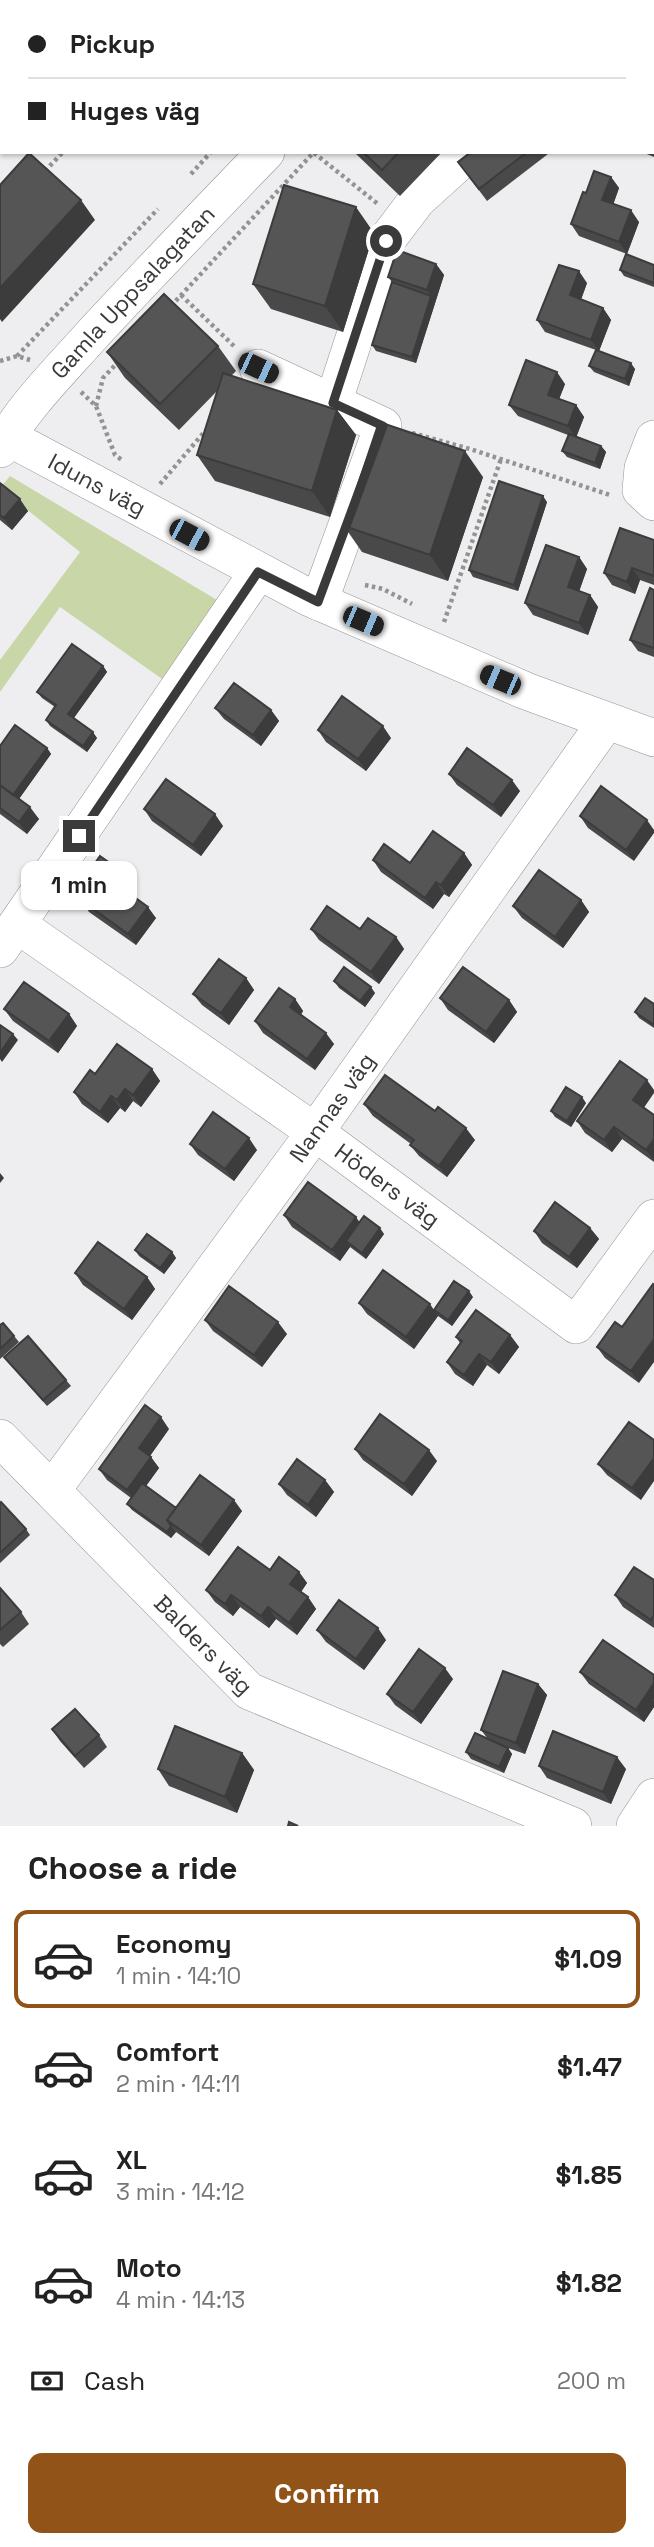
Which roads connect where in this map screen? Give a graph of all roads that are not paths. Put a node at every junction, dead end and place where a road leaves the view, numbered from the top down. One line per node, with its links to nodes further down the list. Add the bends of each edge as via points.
1 (264, 154): 6 (street, Gamla Uppsalagatan, via 151,271)
2 (468, 154): 4 (street, via 417,200 386,241)
3 (258, 368): 4 (street)
4 (333, 403): 9 (street, via 383,426)
5 (654, 439): 7 (street, via 643,468)
6 (2, 440): 8 (street, Iduns väg)
7 (648, 496)
8 (258, 572): 9 (street, Iduns väg); 12 (street)
9 (318, 602): 10 (street, Iduns väg)
10 (606, 722): 11 (street, Iduns väg); 13 (street, Nannas väg)
11 (654, 738)
12 (9, 937): 13 (street, Höders väg)
13 (315, 1132): 14 (street, Höders väg, via 576,1325); 16 (street, Nannas väg)
14 (654, 1218)
15 (0, 1438): 16 (street, Balders väg)
16 (52, 1490): 18 (street, Balders väg, via 248,1691)
17 (654, 1797): 19 (street)
18 (573, 1826)
19 (635, 1826)

